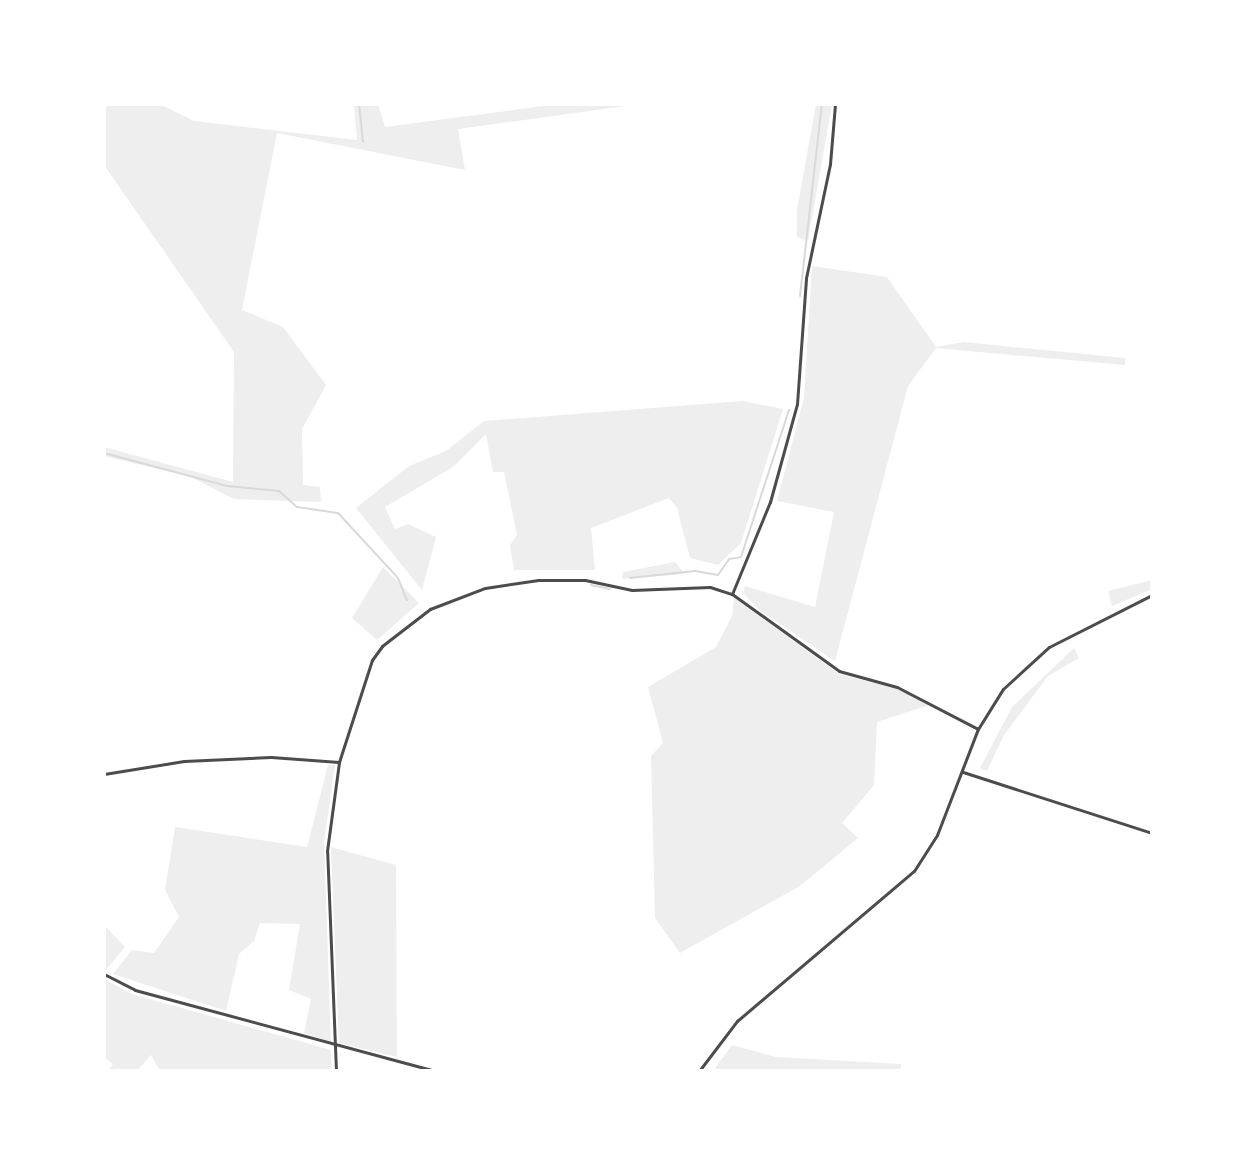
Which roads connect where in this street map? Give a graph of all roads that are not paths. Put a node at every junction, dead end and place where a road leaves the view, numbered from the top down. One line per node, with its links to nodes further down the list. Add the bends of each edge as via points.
1 (835, 104): 2 (street, via 830,164 806,278 797,404 770,502)
2 (732, 594): 4 (street, via 839,671 897,687); 5 (street, via 691,584 632,590 585,580 538,580 485,588 430,609 372,660)
3 (1152, 595): 4 (street, via 1049,647 1003,689)
4 (978, 729): 6 (street)
5 (339, 762): 7 (street, via 271,757 199,760); 10 (street, via 327,851)
6 (963, 772): 8 (street); 13 (street, via 937,835 914,871 737,1021)
7 (104, 774)
8 (1152, 833)
9 (104, 974): 10 (street, via 135,990)
10 (335, 1047): 11 (street); 12 (street)
11 (336, 1071)
12 (435, 1071)
13 (699, 1071)

